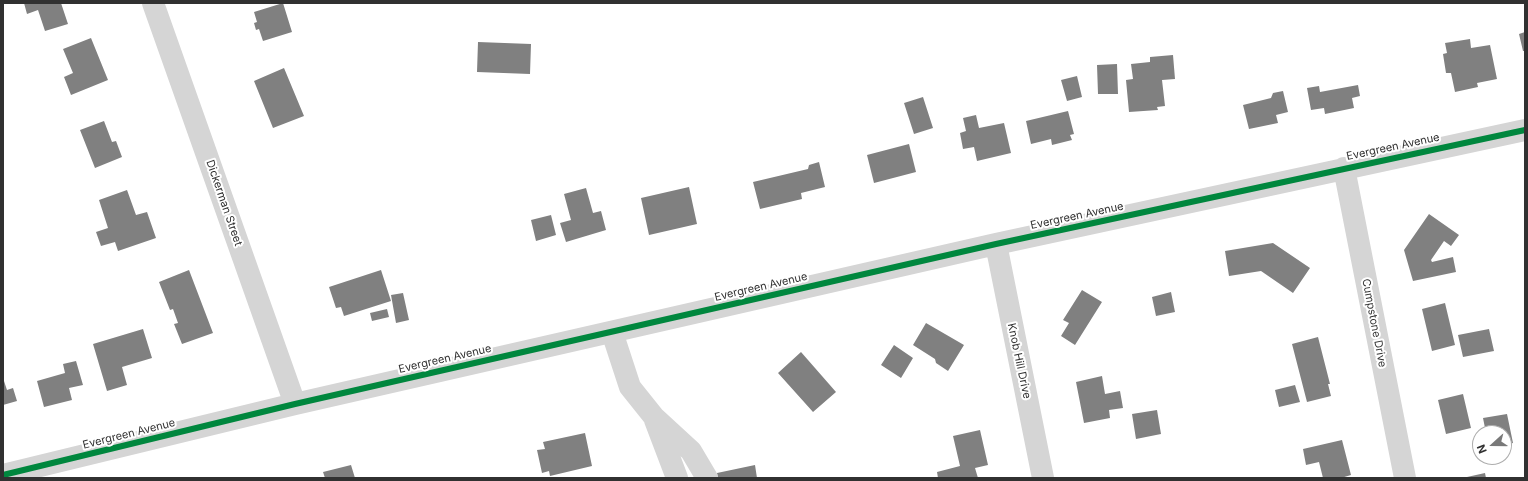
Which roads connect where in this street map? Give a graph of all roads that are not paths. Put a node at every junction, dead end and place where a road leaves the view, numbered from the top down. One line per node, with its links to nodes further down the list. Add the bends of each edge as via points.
1 (153, 3): 6 (street, Dickerman Street)
2 (1525, 130): 3 (street, Evergreen Avenue)
3 (1344, 168): 4 (street, Evergreen Avenue); 12 (street, Cumpstone Drive)
4 (996, 244): 5 (street, Evergreen Avenue); 11 (street, Knob Hill Drive)
5 (612, 332): 6 (street, Evergreen Avenue); 7 (street, via 630,387)
6 (295, 404): 8 (street, Evergreen Avenue)
7 (654, 417): 9 (street); 10 (street, via 691,451)
8 (3, 475)
9 (677, 478)
10 (707, 478)
11 (1043, 478)
12 (1405, 478)

